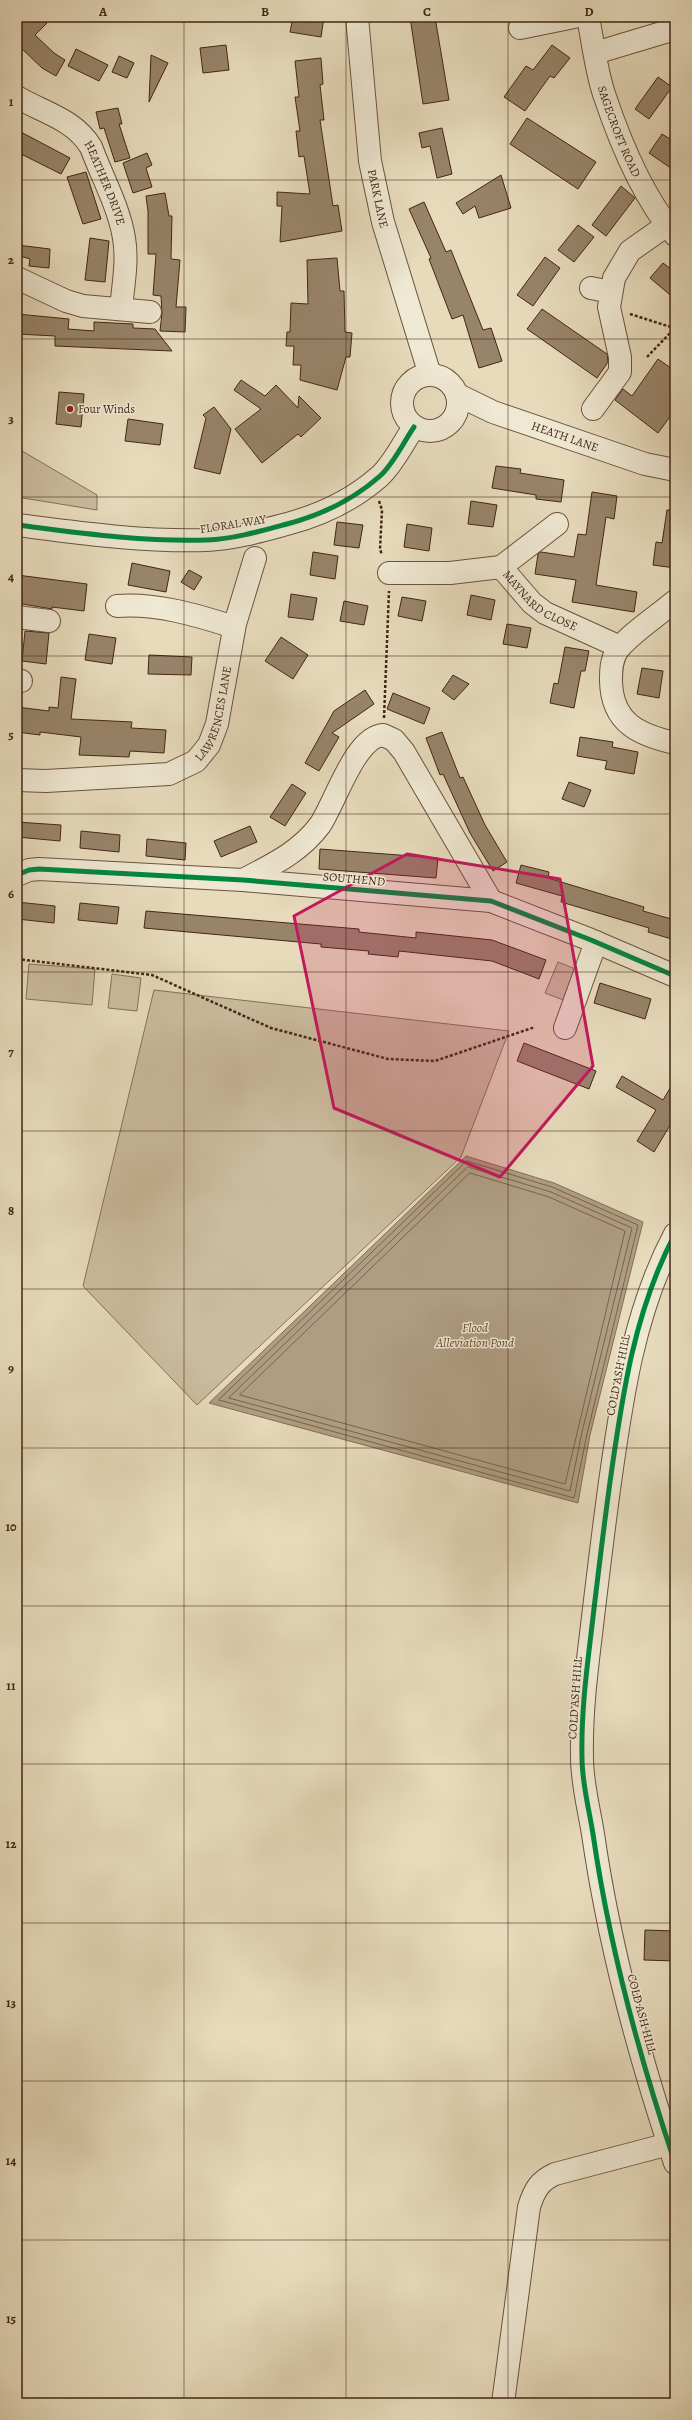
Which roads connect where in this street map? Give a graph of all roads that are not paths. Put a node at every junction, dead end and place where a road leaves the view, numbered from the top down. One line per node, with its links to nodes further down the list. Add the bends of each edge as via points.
1 (357, 17): 12 (street, PARK LANE, via 370,161 383,222)
2 (574, 17): 4 (street)
3 (588, 17): 6 (street, SAGECROFT ROAD)
4 (520, 28)
5 (675, 29): 6 (street)
6 (595, 53): 8 (street, SAGECROFT ROAD, via 604,93 630,160)
7 (17, 97): 10 (street, HEATHER DRIVE, via 59,117 85,137 91,148 121,223 124,239 126,257)
8 (671, 230): 14 (street, via 630,251 604,295 620,358 620,372)
9 (17, 278): 10 (street, via 77,305)
10 (121, 309): 11 (street)
11 (150, 312)
12 (430, 375): 13 (street, via 447,380); 15 (street, via 413,380 403,395 403,413)
13 (458, 395): 15 (street, via 457,413 447,427 430,432); 16 (street, HEATH LANE, via 493,412 645,464)
14 (593, 409)
15 (414, 427): 18 (street, FLORAL WAY, via 385,470 362,492 332,508 301,520 259,531 208,540 114,538)
16 (675, 470)
17 (557, 524): 20 (street)
18 (17, 525)
19 (255, 558): 26 (street, LAWRENCES LANE)
20 (501, 567): 21 (street, MAYNARD CLOSE, via 450,573); 27 (street, MAYNARD CLOSE, via 532,603 545,613)
21 (389, 573)
22 (675, 601): 27 (street)
23 (116, 606): 26 (street, via 134,604 186,612)
24 (17, 617): 25 (street)
25 (49, 621)
26 (234, 627): 29 (street, LAWRENCES LANE, via 217,724 209,745 196,761 169,774 46,781)
27 (620, 647): 28 (street, via 613,660 611,673 612,690 619,712 633,728 642,733)
28 (675, 743)
29 (17, 780)
30 (17, 875): 31 (street, SOUTHEND, via 39,869)
31 (243, 880): 32 (street, SOUTHEND); 32 (street, via 282,860 307,840 320,824 361,750 372,738 383,735 394,740 404,752)
32 (491, 901): 33 (street, SOUTHEND)
33 (596, 942): 34 (street, SOUTHEND); 35 (street)
34 (675, 976)
35 (565, 1028)
36 (675, 1234): 37 (street, COLD ASH HILL, via 652,1283 638,1322 621,1406 582,1714 582,1761 600,1880 616,1954)
37 (672, 2153): 38 (street, via 555,2174 541,2182 533,2193)
38 (503, 2403)

